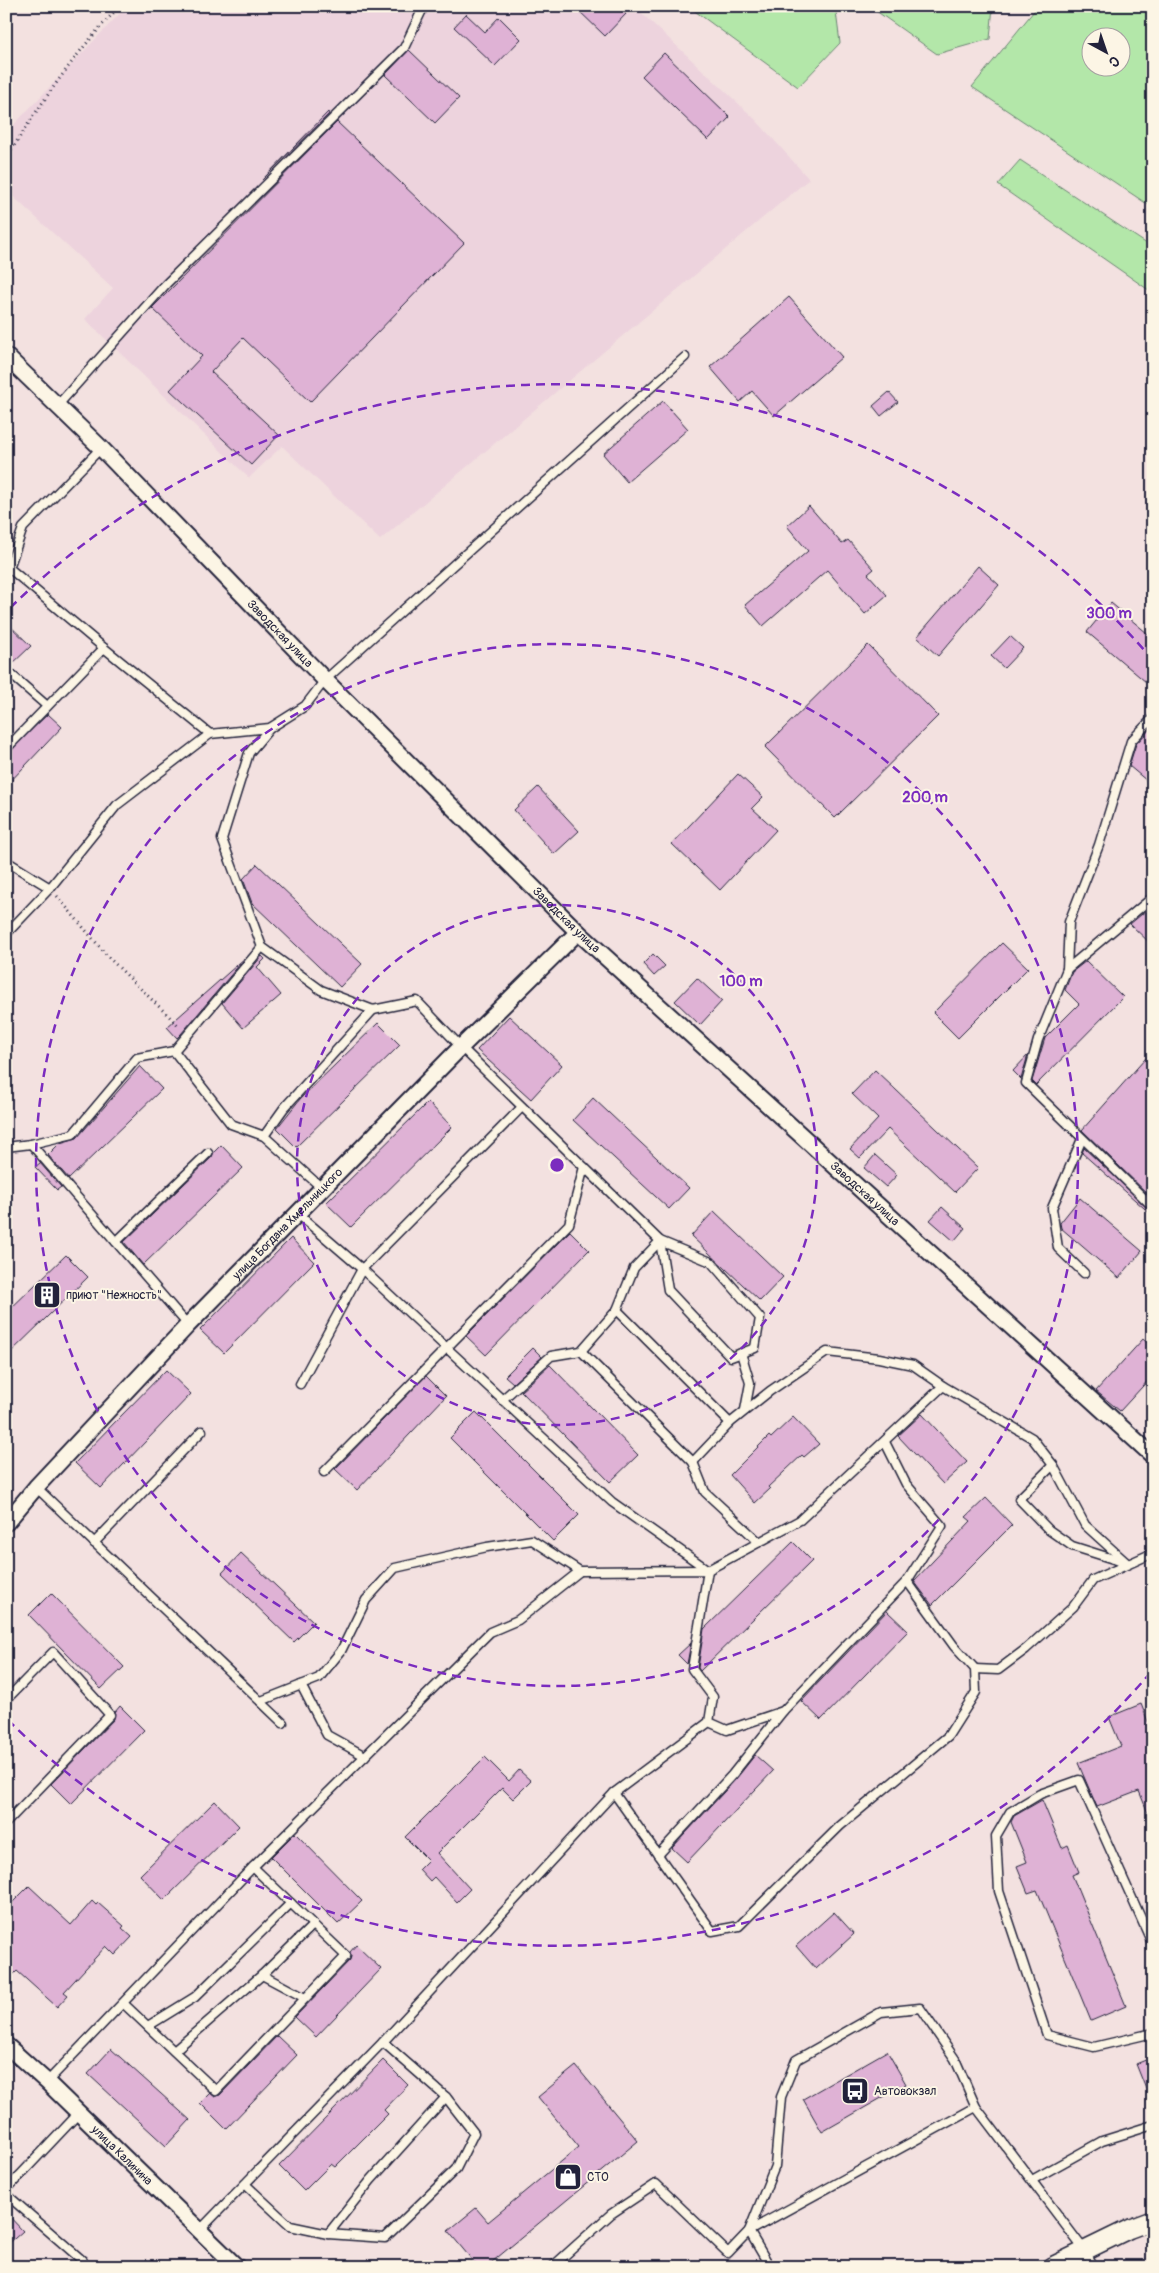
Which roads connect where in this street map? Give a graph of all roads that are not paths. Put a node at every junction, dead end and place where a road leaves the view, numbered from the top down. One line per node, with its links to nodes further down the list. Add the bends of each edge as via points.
1 (424, 6): 4 (lane, via 404,48 166,284)
2 (6, 356): 4 (street, Заводская улица)
3 (685, 357): 8 (lane)
4 (58, 406): 5 (street, Заводская улица)
5 (101, 448): 6 (lane, via 23,528 9,568); 8 (street, Заводская улица)
6 (104, 648): 9 (lane); 12 (lane)
7 (6, 670): 9 (lane)
8 (324, 680): 11 (lane, via 305,706); 18 (street, Заводская улица)
9 (48, 706): 13 (lane)
10 (1153, 718): 20 (lane, via 1131,741 1099,845 1069,922)
11 (270, 728): 12 (lane); 19 (lane, via 249,753 222,839)
12 (210, 734): 15 (lane, via 117,805)
13 (6, 749)
14 (6, 861): 15 (lane)
15 (50, 888): 17 (lane)
16 (1153, 897): 20 (lane)
17 (6, 931)
18 (578, 932): 22 (street, улица Богдана Хмельницкого); 50 (street, Заводская улица)
19 (262, 947): 21 (lane, via 321,990); 23 (lane)
20 (1067, 970): 26 (lane, via 1038,1040 1026,1083)
21 (373, 1010): 22 (lane, via 417,1001); 25 (lane, via 284,1108)
22 (461, 1047): 24 (lane); 31 (street, улица Богдана Хмельницкого)
23 (174, 1051): 25 (lane, via 231,1124); 27 (lane, via 138,1058 73,1134)
24 (522, 1107): 30 (lane); 36 (lane)
25 (264, 1136): 31 (lane)
26 (1082, 1139): 32 (lane); 37 (lane, via 1052,1208 1058,1248)
27 (31, 1144): 28 (lane); 35 (lane)
28 (6, 1147)
29 (208, 1153): 35 (lane)
30 (584, 1167): 34 (lane); 40 (lane, via 569,1224)
31 (323, 1190): 33 (street, улица Богдана Хмельницкого)
32 (1153, 1207)
33 (298, 1214): 36 (lane); 39 (street, улица Богдана Хмельницкого)
34 (660, 1241): 38 (lane, via 634,1268); 42 (lane, via 668,1290 731,1357); 42 (lane, via 710,1262 760,1318 755,1348)
35 (116, 1242): 39 (lane)
36 (362, 1269): 40 (lane); 43 (lane)
37 (1084, 1273)
38 (617, 1310): 41 (lane); 47 (lane)
39 (188, 1325): 54 (street, улица Богдана Хмельницкого)
40 (446, 1347): 45 (lane); 53 (lane)
41 (581, 1351): 45 (lane, via 551,1356); 51 (lane)
42 (741, 1353): 46 (lane, via 750,1383)
43 (300, 1384)
44 (943, 1386): 46 (lane, via 913,1365 827,1352); 49 (lane); 52 (lane, via 1032,1438)
45 (502, 1400): 60 (lane, via 612,1502)
46 (745, 1410): 47 (lane)
47 (730, 1422): 51 (lane)
48 (202, 1431): 57 (lane)
49 (885, 1442): 56 (lane, via 800,1520); 62 (lane, via 906,1484 942,1526)
50 (1153, 1456)
51 (693, 1462): 56 (lane, via 705,1492)
52 (1053, 1465): 59 (lane, via 1085,1525); 59 (lane, via 1019,1499 1049,1530 1072,1546)
53 (324, 1472)
54 (36, 1487): 55 (street, улица Богдана Хмельницкого); 57 (lane)
55 (6, 1523)
56 (759, 1542): 60 (lane)
57 (94, 1543): 66 (lane)
58 (1153, 1553): 59 (lane)
59 (1128, 1564): 63 (lane, via 1093,1580 1073,1606 998,1670)
60 (708, 1570): 61 (lane); 68 (lane, via 692,1669 714,1697)
61 (580, 1571): 64 (lane, via 532,1540 395,1568 366,1600 340,1651 319,1678); 70 (lane, via 518,1620 490,1632)
62 (907, 1581): 63 (lane, via 954,1646); 67 (lane)
63 (976, 1669): 73 (lane, via 976,1692 948,1736 840,1826 739,1926 712,1931)
64 (301, 1685): 66 (lane); 70 (lane, via 327,1735)
65 (6, 1700): 72 (lane, via 53,1652 110,1715)
66 (262, 1701): 69 (lane)
67 (783, 1711): 68 (lane, via 727,1730); 73 (lane, via 732,1776)
68 (709, 1722): 71 (lane)
69 (283, 1723)
70 (365, 1756): 74 (lane)
71 (614, 1793): 73 (lane); 83 (lane)
72 (6, 1823)
73 (658, 1855)
74 (253, 1867): 75 (lane); 80 (lane)
75 (291, 1903): 76 (lane); 81 (lane, via 195,1997)
76 (313, 1925): 78 (lane); 79 (lane, via 346,1956)
77 (1153, 1945): 82 (lane, via 1079,1780 1040,1794 1010,1812 996,1836 998,1891 1047,2035 1094,2047)
78 (262, 1975): 79 (lane); 85 (lane)
79 (305, 1998): 85 (lane, via 216,2091)
80 (124, 2003): 81 (lane); 86 (lane)
81 (148, 2026): 85 (lane)
82 (1153, 2033)
83 (383, 2042): 87 (lane); 92 (lane)
84 (6, 2044): 86 (street, улица Калинина)
85 (174, 2051)
86 (48, 2082): 89 (street, улица Калинина)
87 (446, 2096): 98 (lane); 98 (lane, via 474,2133 456,2169 384,2238)
88 (976, 2106): 91 (lane); 97 (lane); 97 (lane, via 955,2059 920,2008 881,2012 796,2060 782,2097 775,2166)
89 (79, 2113): 93 (lane); 96 (street, улица Калинина)
90 (1153, 2125): 91 (lane, via 1102,2141)
91 (1032, 2180): 99 (lane)
92 (245, 2184): 96 (lane); 98 (lane, via 290,2226)
93 (6, 2190)
94 (6, 2194): 100 (lane, via 83,2262)
95 (1153, 2220): 99 (street)
96 (200, 2230): 101 (street, улица Калинина)
97 (749, 2232): 102 (lane, via 728,2253 656,2184 612,2214); 103 (lane)
98 (328, 2234)
99 (1086, 2251): 104 (street); 105 (lane)
100 (77, 2267)
101 (236, 2267)
102 (552, 2267)
103 (770, 2267)
104 (1051, 2267)
105 (1094, 2267)

